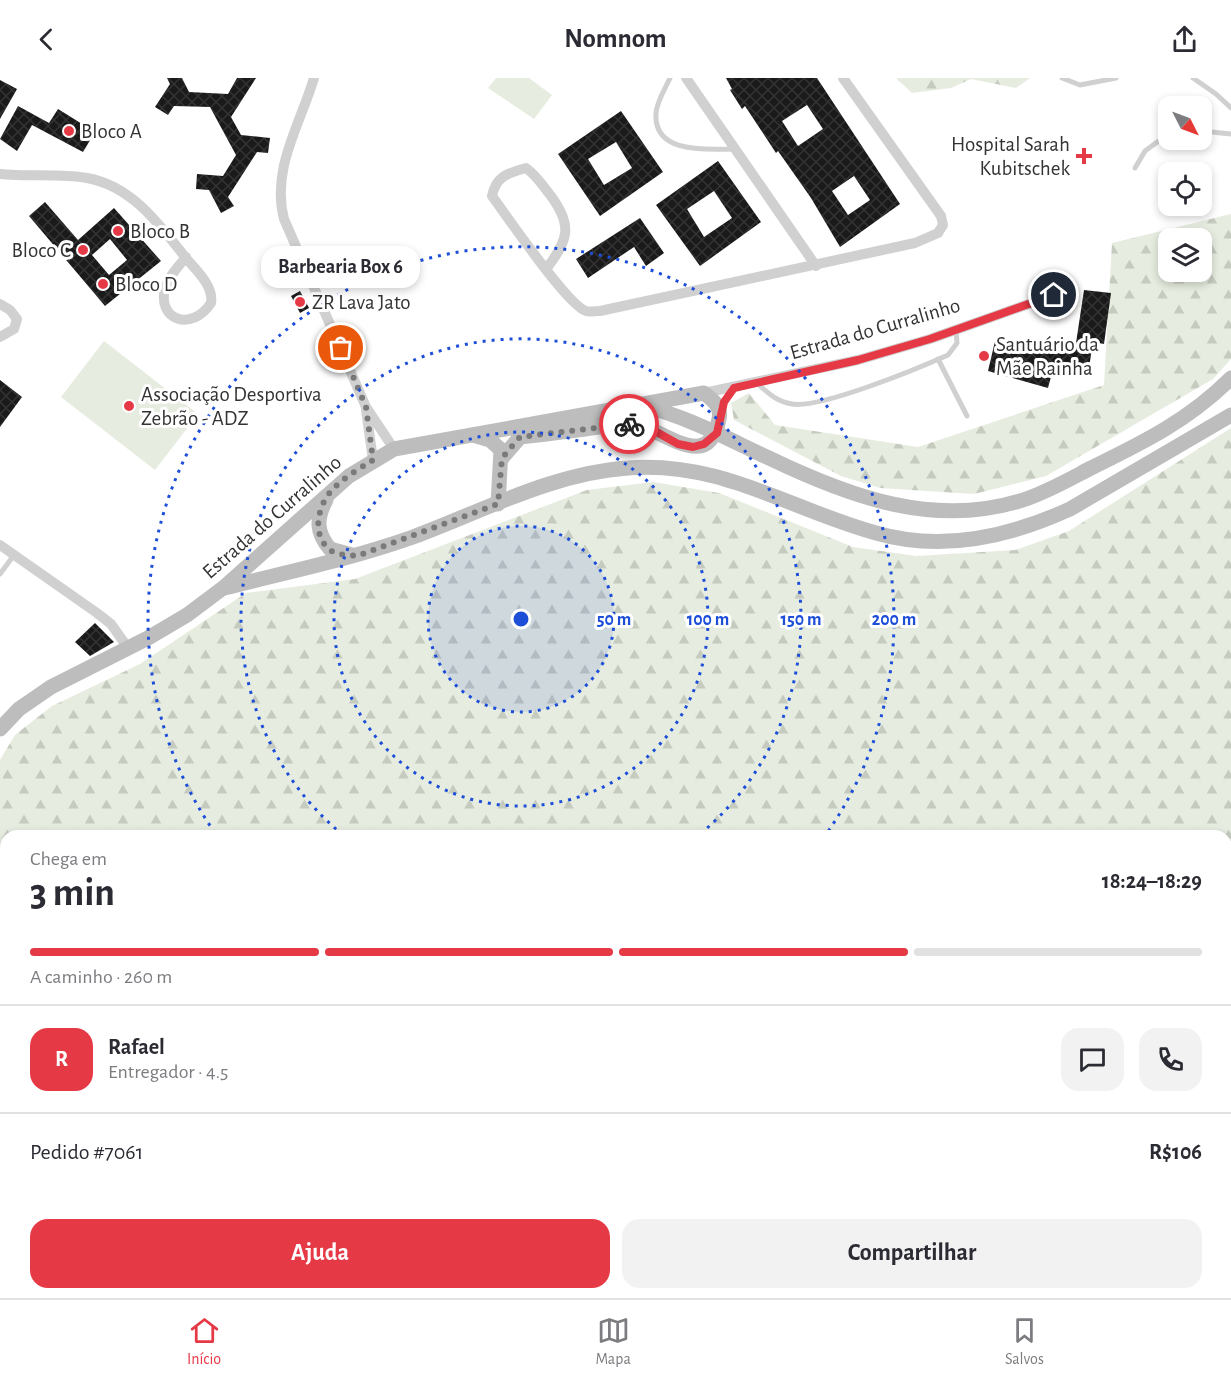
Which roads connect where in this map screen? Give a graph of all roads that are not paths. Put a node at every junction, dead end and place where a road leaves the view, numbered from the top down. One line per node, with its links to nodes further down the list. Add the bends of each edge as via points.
1 (314, 78): 29 (street, via 286,158 279,187 280,202)
2 (670, 78): 12 (lane, via 656,113 661,131 669,141 692,149)
3 (686, 78): 12 (street)
4 (843, 78): 16 (street, via 941,216 943,225 929,237)
5 (1062, 78): 6 (lane, via 1080,85)
6 (1116, 78)
7 (1193, 78): 8 (lane)
8 (1231, 108)
9 (1212, 132): 10 (lane)
10 (1231, 134)
11 (1158, 141): 13 (lane, via 1145,151)
12 (735, 149): 16 (street)
13 (1135, 168)
14 (0, 174): 15 (street, via 63,176 108,184 138,202)
15 (186, 257): 15 (street, via 171,276 163,297 166,307 181,321 190,321 206,311 212,295)
16 (816, 266): 17 (street, via 600,311 586,311 577,305)
17 (547, 268): 17 (street, via 492,196 494,185 504,174 526,168 536,175 561,210 566,222 561,247)
18 (1054, 295): 20 (street, Estrada do Curralinho)
19 (0, 304): 21 (street, via 17,319 14,329)
20 (956, 330): 22 (lane, via 953,350); 24 (street, Estrada do Curralinho, via 858,360)
21 (0, 337)
22 (938, 359): 24 (lane, via 807,405 781,402); 31 (lane)
23 (1231, 378): 33 (street, via 1183,420 1154,437 1049,490 1002,506 977,509 926,511 876,502 800,473)
24 (757, 383): 25 (street, Estrada do Curralinho)
25 (734, 388): 26 (street, Estrada do Curralinho); 30 (street)
26 (704, 393): 27 (street, Estrada do Curralinho); 30 (street, via 716,403)
27 (638, 405): 33 (street); 34 (street, Estrada do Curralinho)
28 (1231, 406): 32 (street)
29 (366, 407): 35 (street); 37 (street)
30 (720, 413): 33 (street)
31 (967, 416)
32 (1224, 418): 39 (street, via 1070,509 1016,530 970,540 921,540 877,534 729,479 672,467 597,472)
33 (717, 433): 36 (street, via 693,447 630,423 520,437)
34 (468, 434): 35 (street, Estrada do Curralinho); 36 (street, via 496,443)
35 (394, 449): 37 (street, Estrada do Curralinho)
36 (502, 458): 39 (street)
37 (373, 460): 38 (street, Estrada do Curralinho)
38 (330, 492): 42 (street, via 319,515 319,532 330,549); 44 (street, Estrada do Curralinho)
39 (498, 504): 42 (street)
40 (0, 545): 41 (street)
41 (14, 555): 43 (lane); 45 (street, via 111,624)
42 (357, 556): 44 (street)
43 (0, 574)
44 (223, 588): 45 (street, Estrada do Curralinho, via 177,621)
45 (128, 648): 46 (street, Estrada do Curralinho, via 34,698)
46 (0, 729)

